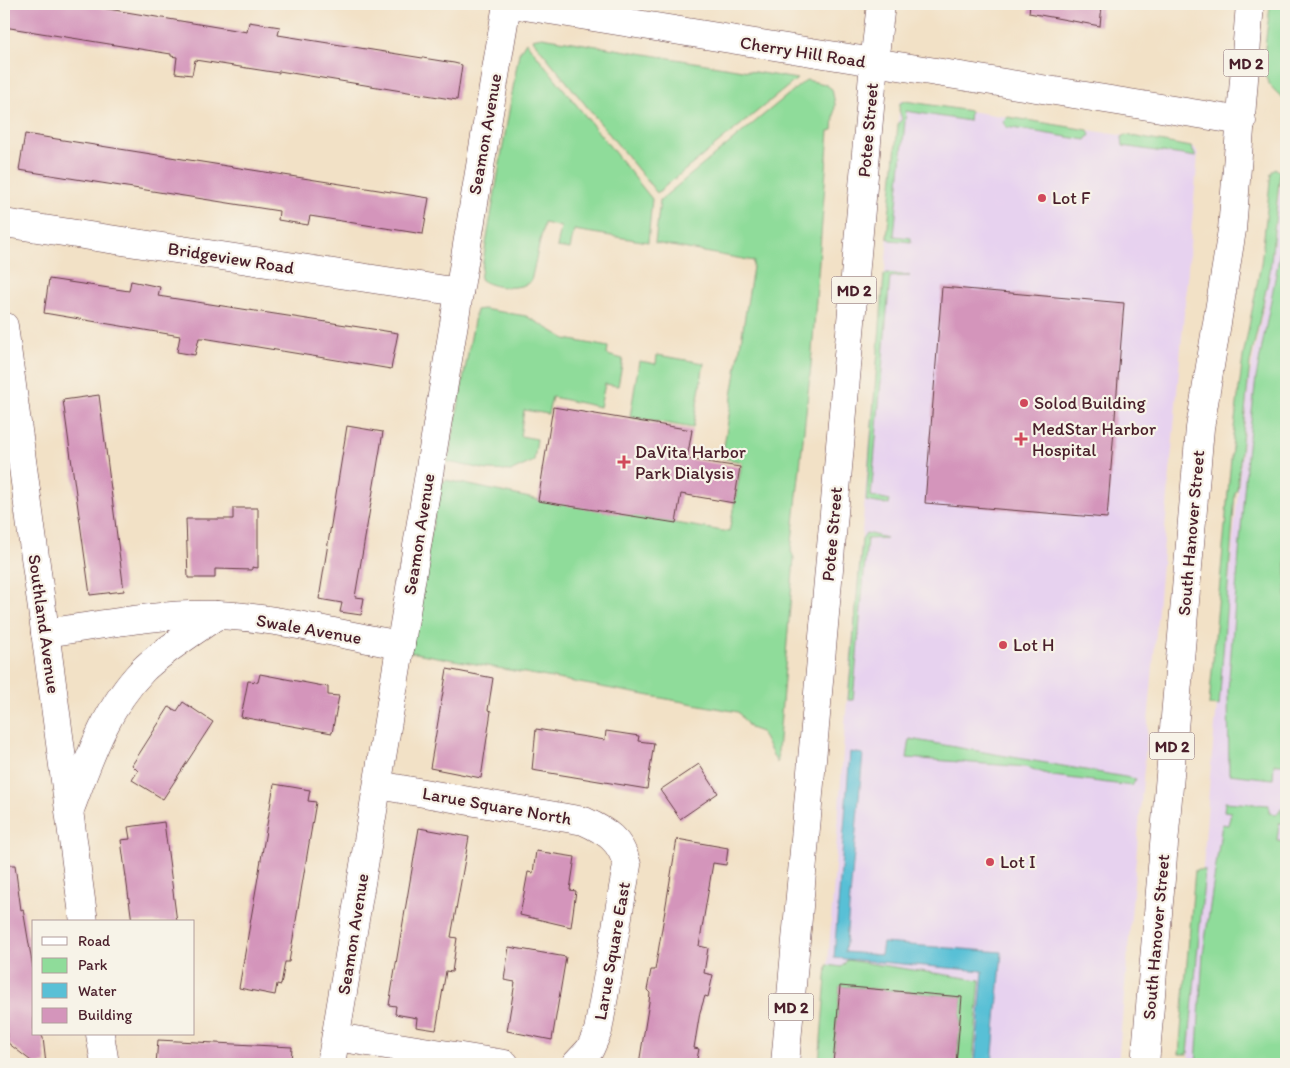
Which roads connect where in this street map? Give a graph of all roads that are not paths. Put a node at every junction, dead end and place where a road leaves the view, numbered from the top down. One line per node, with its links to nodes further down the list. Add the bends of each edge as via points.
1 (507, 4): 8 (street, Seamon Avenue)
2 (512, 4): 5 (street, Cherry Hill Road)
3 (882, 4): 5 (street, Potee Street / MD 2)
4 (1250, 4): 6 (street, South Hanover Street / MD 2)
5 (874, 63): 6 (street, Cherry Hill Road); 24 (street, Potee Street / MD 2)
6 (1242, 122): 25 (street, South Hanover Street / MD 2, via 1230,248 1199,438)
7 (4, 223): 8 (street, Bridgeview Road)
8 (459, 292): 13 (street, Seamon Avenue)
9 (4, 326): 10 (street, Southland Avenue)
10 (9, 405): 12 (street, Southland Avenue)
11 (217, 615): 12 (street, Swale Avenue, via 176,616); 13 (street, Swale Avenue, via 266,620); 15 (street, via 143,670 115,707 96,740)
12 (45, 633): 15 (street, Southland Avenue)
13 (401, 646): 14 (street, Seamon Avenue)
14 (378, 785): 16 (street, Larue Square North, via 584,821); 19 (street, Seamon Avenue)
15 (69, 811): 17 (street, Southland Avenue)
16 (612, 838): 20 (street, Larue Square East, via 623,851 626,865 598,1032)
17 (84, 920)
18 (100, 1036): 21 (street)
19 (336, 1036): 22 (street, Seamon Avenue); 23 (street)
20 (578, 1063)
21 (105, 1064)
22 (331, 1064)
23 (505, 1064)
24 (785, 1064)
25 (1145, 1064)

